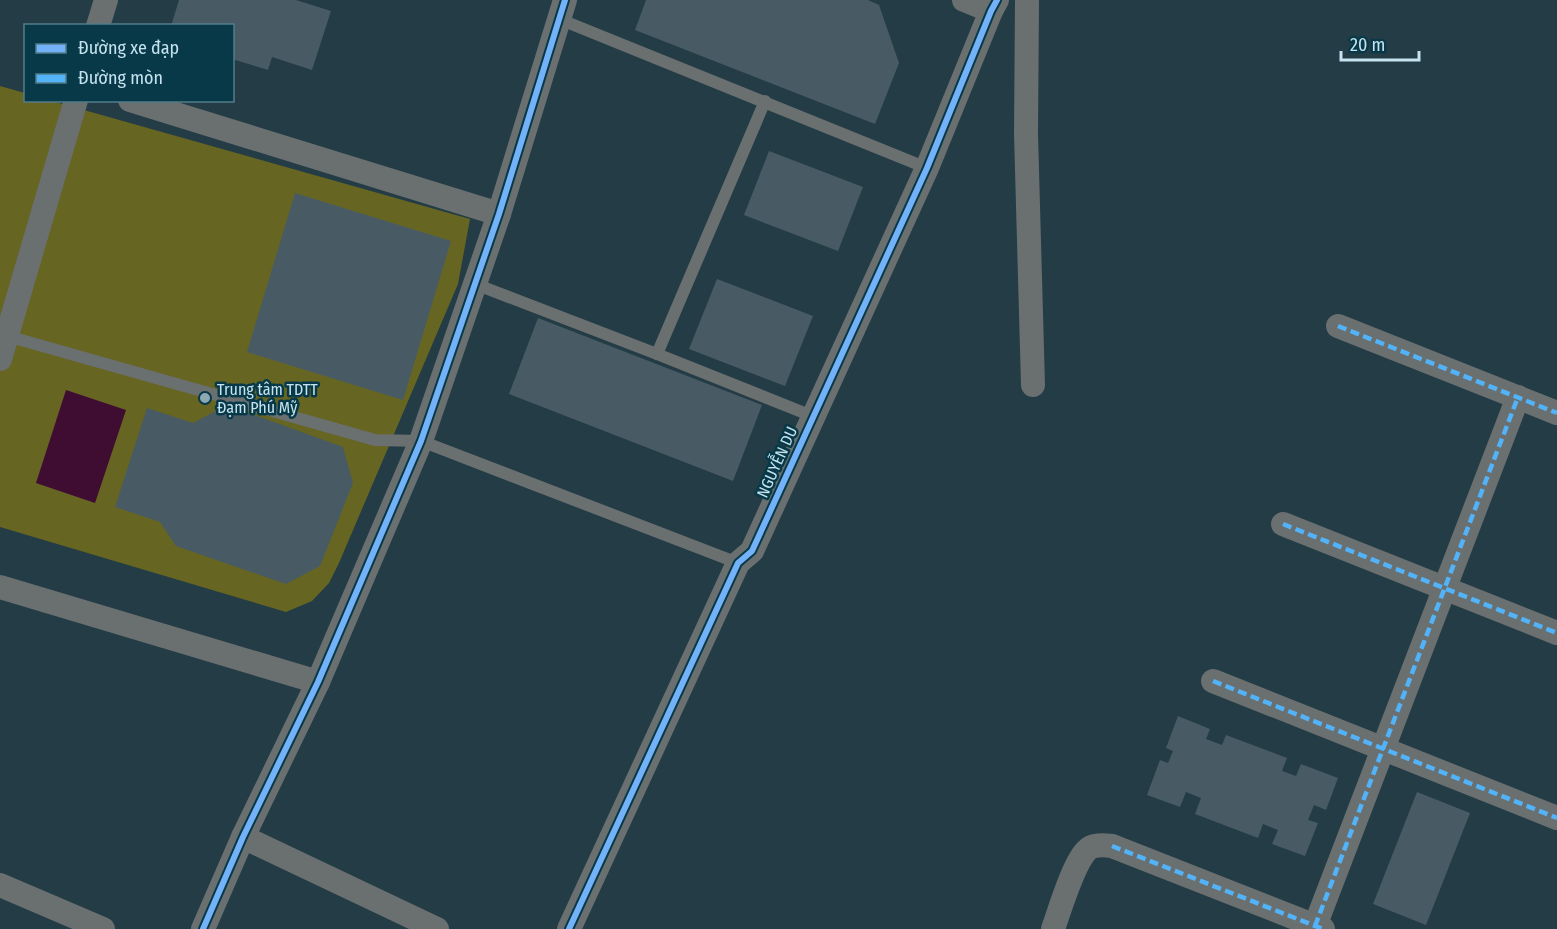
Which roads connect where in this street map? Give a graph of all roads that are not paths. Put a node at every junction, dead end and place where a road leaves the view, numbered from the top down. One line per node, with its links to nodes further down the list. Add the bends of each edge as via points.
1 (106, 0): 6 (street)
2 (964, 0): 4 (street)
3 (1027, 0): 17 (street, via 1026,134)
4 (994, 5): 10 (street, NGUYỄN DU)
5 (562, 9): 7 (lane); 11 (street)
6 (99, 24)
7 (765, 101): 10 (lane); 15 (lane)
8 (75, 102): 14 (street)
9 (136, 102): 11 (street)
10 (927, 168): 20 (street, NGUYỄN DU)
11 (499, 214): 12 (street)
12 (475, 284): 15 (lane); 21 (street)
13 (1338, 326): 18 (street)
14 (7, 336): 16 (street); 21 (lane, via 375,440)
15 (657, 354): 20 (lane)
16 (0, 359)
17 (1033, 385)
18 (1518, 397): 19 (street); 25 (street)
19 (1557, 413)
20 (812, 416): 23 (street, NGUYỄN DU, via 752,551)
21 (421, 441): 23 (lane); 28 (street)
22 (1283, 524): 25 (street)
23 (738, 563): 38 (street, NGUYỄN DU)
24 (0, 587): 28 (street)
25 (1444, 588): 26 (street); 29 (street)
26 (1557, 633)
27 (1213, 681): 29 (street)
28 (318, 682): 31 (street)
29 (1383, 748): 30 (street); 34 (street)
30 (1557, 818)
31 (243, 837): 33 (street); 36 (street)
32 (0, 885): 35 (street)
33 (394, 920): 37 (street)
34 (1319, 927): 39 (street, via 1100,844 1087,849 1075,868)
35 (103, 929)
36 (203, 929)
37 (437, 929)
38 (569, 929)
39 (1053, 929)

